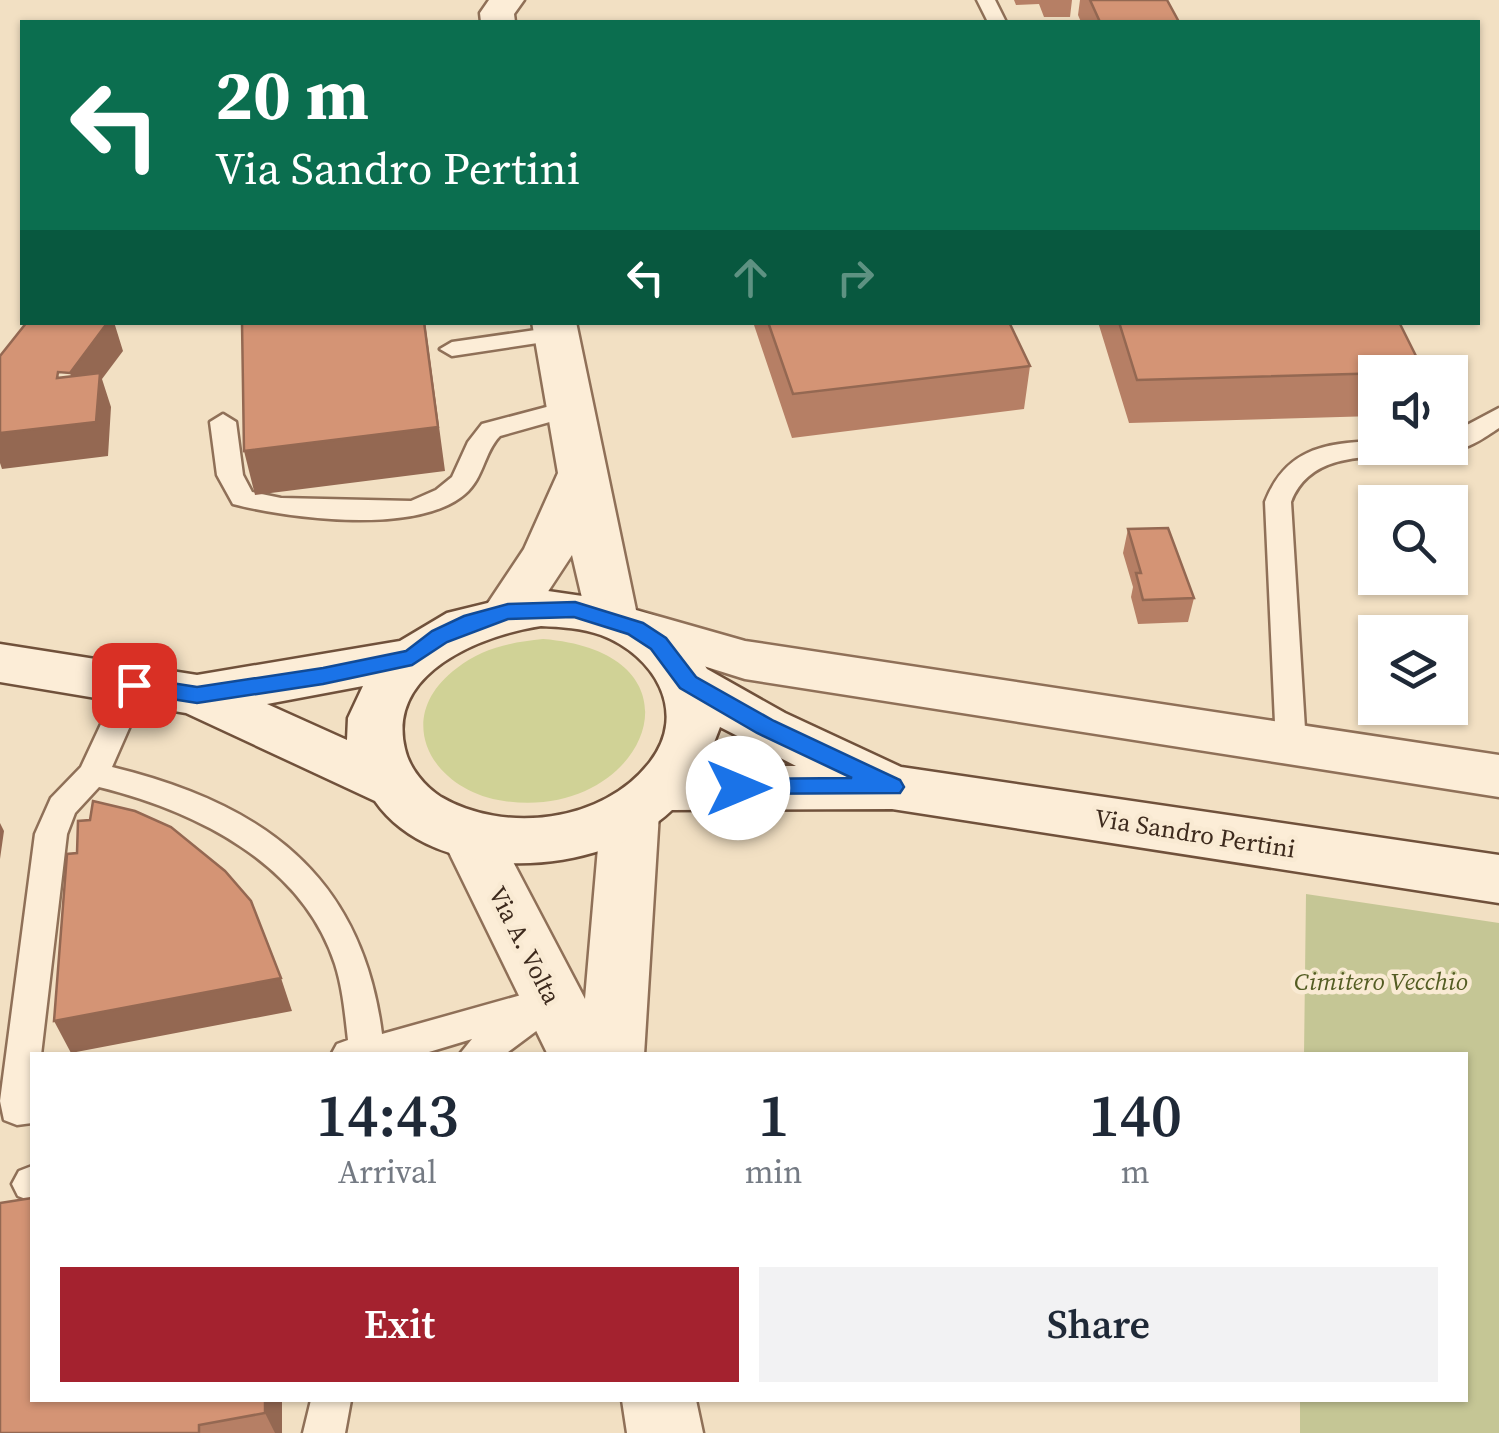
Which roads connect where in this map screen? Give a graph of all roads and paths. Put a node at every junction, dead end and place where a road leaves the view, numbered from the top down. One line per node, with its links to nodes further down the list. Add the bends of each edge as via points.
1 (555, 328): 2 (lane); 3 (main road)
2 (452, 348)
3 (570, 409): 5 (lane, via 491,430 453,490 406,511 281,507 242,498 230,476); 8 (main road)
4 (1499, 416): 6 (lane)
5 (223, 422)
6 (1468, 437)
7 (1358, 453): 16 (lane, via 1324,456 1294,468 1278,502)
8 (582, 473): 9 (main road, via 548,554); 10 (main road, via 602,586)
9 (508, 612): 10 (main road, via 575,610); 11 (main road, via 472,621)
10 (625, 624): 13 (main road, via 658,643); 16 (main road, via 746,660)
11 (412, 658): 15 (main road); 19 (main road, via 388,686 375,719 376,752)
12 (0, 663): 14 (main road)
13 (688, 683): 20 (main road, Via Sandro Pertini); 21 (main road, via 694,714 688,747)
14 (134, 685): 15 (main road); 17 (lane)
15 (197, 695): 19 (main road)
16 (1291, 745): 18 (main road)
17 (92, 774): 25 (lane, via 154,788 215,813 292,869 326,912 352,962); 30 (lane, via 62,807 47,852 17,1109)
18 (1499, 776)
19 (390, 784): 22 (main road, via 436,824)
20 (892, 787): 21 (main road, Via Sandro Pertini); 23 (main road, Via Sandro Pertini)
21 (646, 800): 22 (main road, via 594,830 553,840); 29 (main road)
22 (470, 836): 24 (main road, Via A. Volta)
23 (1499, 878)
24 (553, 1000): 26 (lane); 27 (lane); 28 (main road, Via A. Volta)
25 (357, 1052)
26 (368, 1052)
27 (480, 1052)
28 (579, 1052)
29 (612, 1052)
30 (30, 1106)
31 (331, 1402): 33 (lane)
32 (659, 1402): 34 (main road)
33 (324, 1433)
34 (665, 1433)

